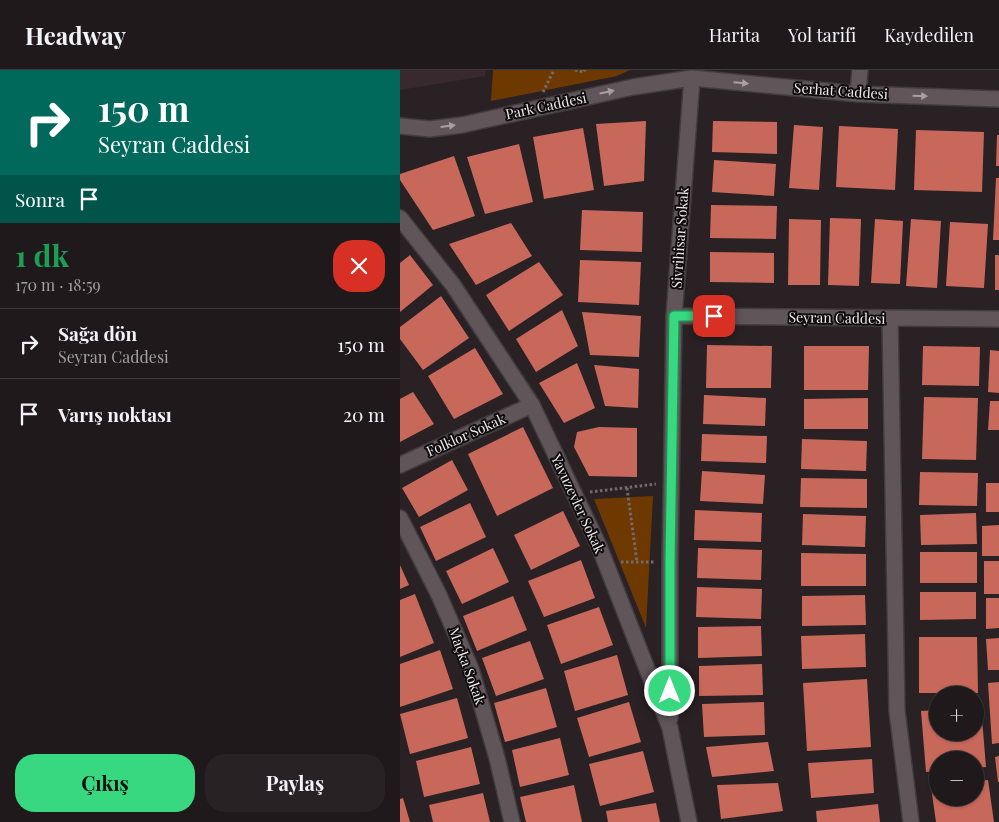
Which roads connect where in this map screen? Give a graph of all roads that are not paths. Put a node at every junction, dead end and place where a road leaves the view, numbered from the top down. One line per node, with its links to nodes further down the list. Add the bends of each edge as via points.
1 (860, 70): 3 (street)
2 (690, 74): 3 (street, Serhat Caddesi, one-way to 3); 5 (street, Park Caddesi, one-way to 2, via 430,129 462,124); 7 (street, Sivrihisar Sokak)
3 (858, 94): 4 (street, Serhat Caddesi, one-way to 4)
4 (999, 99)
5 (400, 126)
6 (400, 218): 10 (street, Yavuzevler Sokak, via 453,285)
7 (674, 316): 8 (street, Seyran Caddesi); 13 (street, Sivrihisar Sokak)
8 (890, 318): 9 (street, Seyran Caddesi); 16 (street, via 897,711)
9 (999, 320)
10 (532, 405): 11 (street, Folklor Sokak); 13 (street, Yavuzevler Sokak, via 599,546)
11 (400, 464)
12 (400, 518): 14 (street, Maçka Sokak, via 440,596 471,669)
13 (670, 728): 15 (street, Yavuzevler Sokak)
14 (512, 822)
15 (689, 822)
16 (911, 822)

